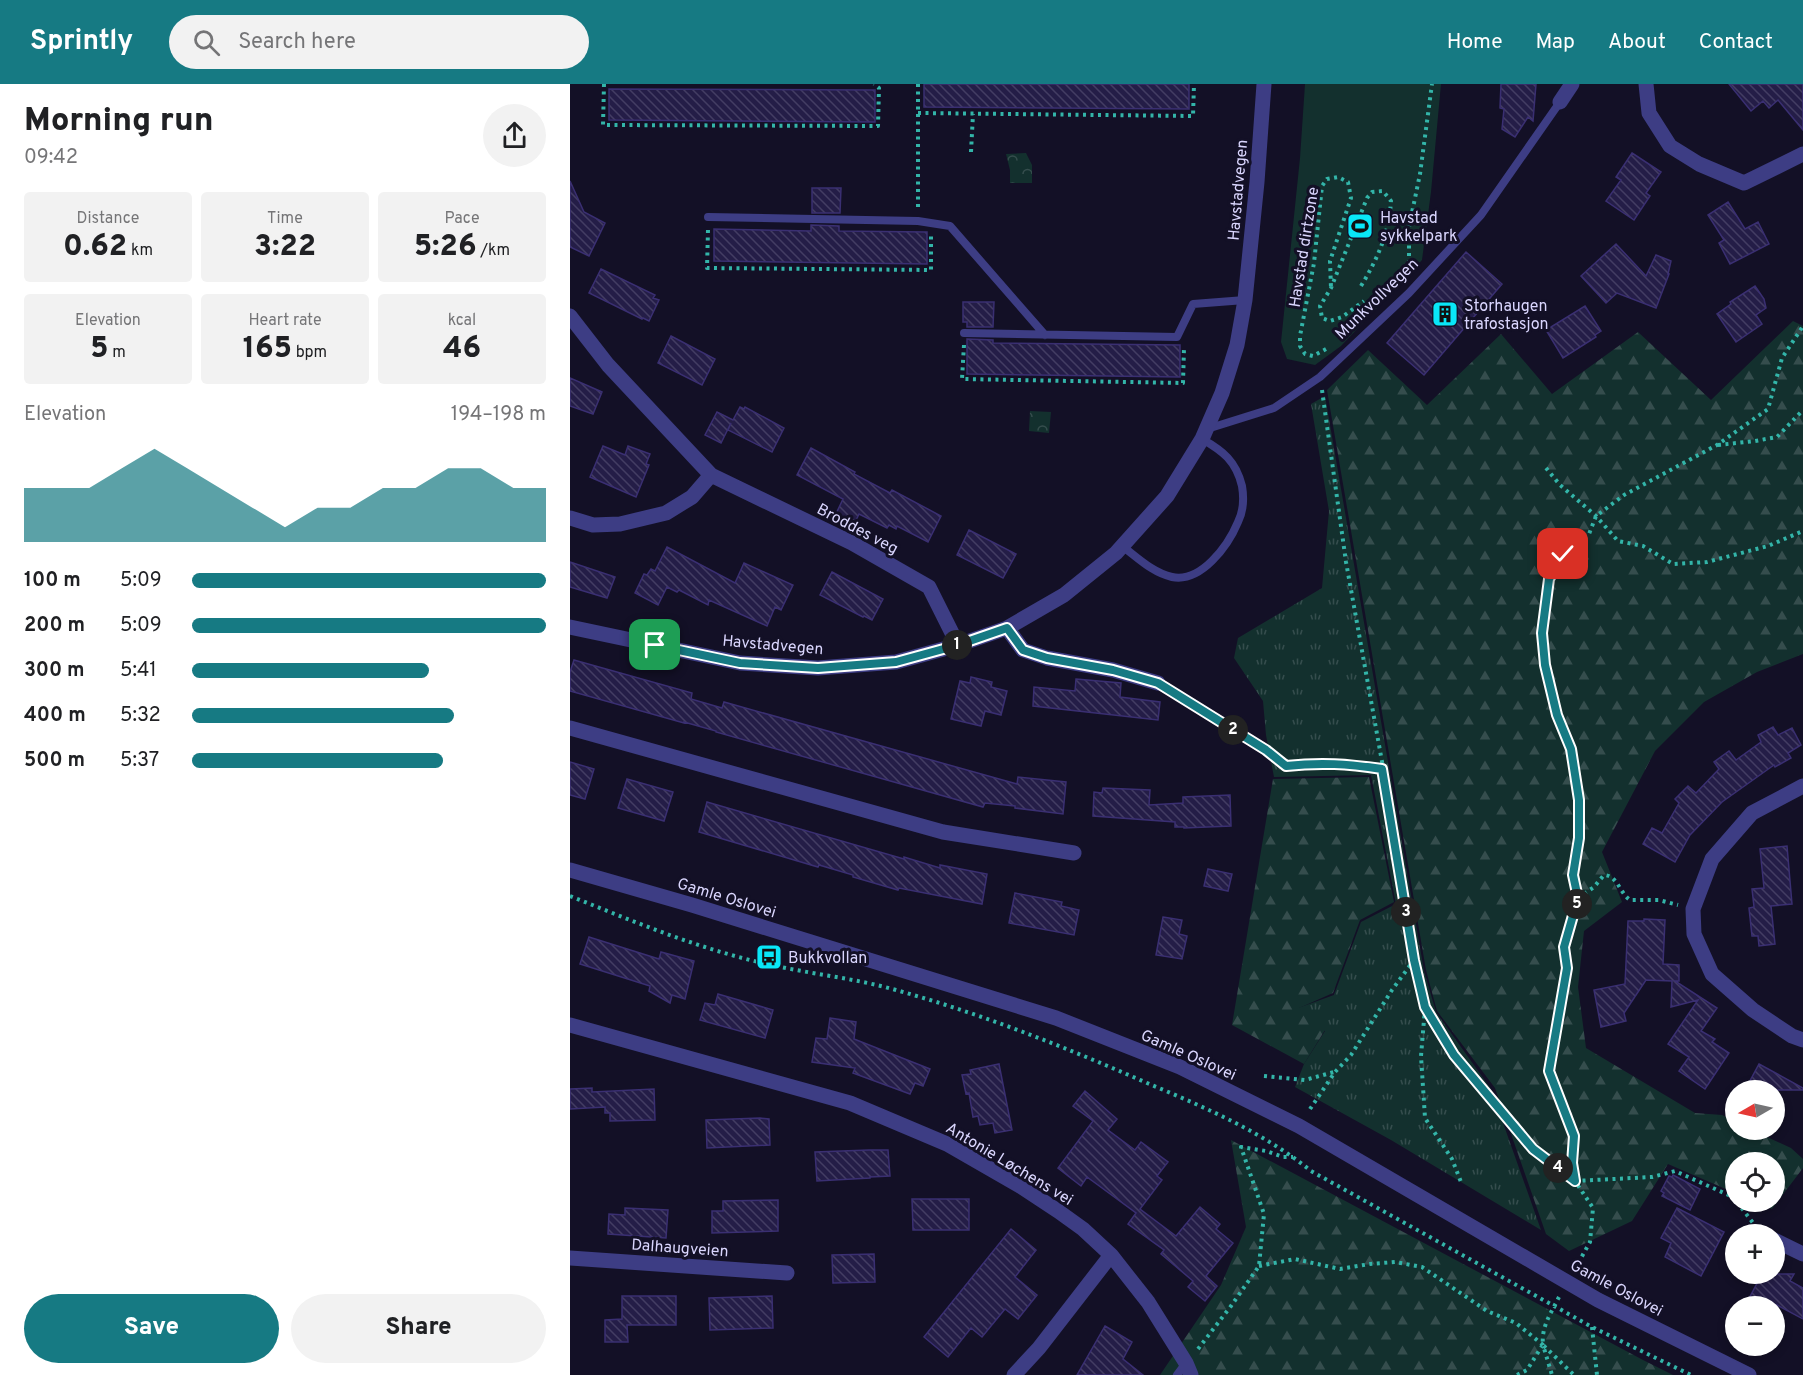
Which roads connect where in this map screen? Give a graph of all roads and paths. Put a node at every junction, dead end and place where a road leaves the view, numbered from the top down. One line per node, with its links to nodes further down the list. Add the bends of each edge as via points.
1 (604, 84): 2 (path, via 603,124 878,126 879,88)
2 (874, 84)
3 (918, 84): 10 (path)
4 (1194, 84): 11 (path, via 1193,116)
5 (1264, 84): 20 (street, Havstadvegen)
6 (1432, 84): 19 (path, via 1409,226)
7 (1572, 84): 9 (street, Munkvollvegen)
8 (1646, 84): 13 (street, via 1649,113 1670,146 1699,164 1744,183)
9 (1560, 102): 19 (lane, Munkvollvegen, via 1481,215)
10 (918, 113): 11 (path); 15 (path)
11 (973, 114): 12 (path)
12 (972, 152)
13 (1803, 154)
14 (708, 217): 15 (lane); 16 (path, via 708,268 931,270)
15 (918, 221): 16 (lane)
16 (931, 223): 25 (lane, via 950,226)
17 (1361, 286): 18 (path, Havstad dirtzone, via 1376,262 1388,227 1391,201 1383,191 1372,192 1367,198)
18 (1331, 288): 21 (path, Havstad dirtzone, via 1320,306 1322,318 1330,321 1342,317); 27 (path, Havstad dirtzone, via 1330,261 1351,198 1348,182 1338,177 1327,179 1322,186 1300,346 1305,354 1313,356)
19 (1409, 293): 28 (lane, Munkvollvegen)
20 (1245, 300): 26 (lane, via 1193,304); 30 (street, Havstadvegen, via 1237,345)
21 (1364, 301)
22 (570, 316): 33 (street, Broddes veg, via 608,365)
23 (1803, 326): 31 (path, via 1782,358 1768,409)
24 (964, 333): 25 (lane); 26 (path, via 962,379 1183,383 1184,337)
25 (1045, 335): 26 (lane)
26 (1177, 337)
27 (1332, 344)
28 (1320, 377): 30 (lane, Munkvollvegen, via 1274,408); 43 (path, via 1346,562)
29 (1803, 410): 31 (path, via 1777,437)
30 (1205, 434): 37 (street, Havstadvegen, via 1167,496); 37 (lane, via 1224,452 1242,487 1239,522 1227,541 1207,567 1190,576 1174,577 1154,570)
31 (1717, 445): 34 (path, via 1624,495)
32 (1546, 468): 34 (path)
33 (711, 475): 35 (street, via 692,497 666,513 620,524 593,525); 40 (street, Broddes veg, via 852,543 930,587)
34 (1596, 516): 36 (path, via 1618,541 1643,546 1672,564 1707,562 1768,546); 48 (path, via 1589,534 1563,554 1549,579 1542,633 1545,665 1557,715 1571,749 1579,800 1579,838 1573,875)
35 (570, 518)
36 (1803, 531)
37 (1122, 546): 39 (street, Havstadvegen, via 1065,595)
38 (570, 627): 40 (street, Havstadvegen, via 740,663 818,668 896,662)
39 (1007, 628): 40 (street, Havstadvegen); 41 (street, via 1023,650)
40 (958, 645)
41 (1158, 683): 43 (path, via 1286,766 1342,763)
42 (570, 728): 45 (street, via 944,832)
43 (1382, 769): 50 (path)
44 (1803, 786): 49 (street, via 1752,813 1712,859)
45 (1074, 853)
46 (570, 870): 80 (street, Gamle Oslovei, via 1056,1018 1180,1067 1299,1126 1598,1300)
47 (570, 896): 57 (path, via 669,936 766,964 894,989 957,1009 1078,1053 1172,1093 1239,1125)
48 (1578, 898): 49 (path, via 1608,874 1630,900 1659,900); 58 (path, via 1564,947 1567,968 1549,1071 1574,1136)
49 (1693, 909): 53 (street, via 1694,934 1712,974 1752,1010)
50 (1414, 960): 51 (path); 54 (path)
51 (1425, 1007): 58 (path, via 1454,1055 1533,1149); 59 (path, via 1421,1056 1425,1118 1452,1159)
52 (570, 1025): 66 (street, Antonie Løchens vei, via 850,1103 947,1144 1030,1192 1083,1229)
53 (1803, 1040)
54 (1335, 1072): 55 (path, via 1305,1080); 56 (path)
55 (1264, 1076)
56 (1310, 1109)
57 (1294, 1158): 68 (path, via 1241,1147 1264,1214); 71 (path)
58 (1575, 1181): 60 (path, via 1674,1172); 63 (path, via 1593,1208)
59 (1461, 1182)
60 (1725, 1194)
61 (1745, 1212): 62 (path)
62 (1754, 1224)
63 (1590, 1242)
64 (1785, 1245): 65 (street)
65 (1803, 1254)
66 (1111, 1255): 73 (street, Antonie Løchens vei, via 1148,1302); 74 (street)
67 (570, 1258): 69 (street, Dalhaugveien)
68 (1259, 1266): 72 (path, via 1295,1259 1340,1269 1395,1262 1422,1267 1487,1311 1516,1323); 73 (path)
69 (787, 1273)
70 (1546, 1322): 72 (path)
71 (1592, 1327): 78 (path); 79 (path)
72 (1543, 1345): 75 (path, via 1527,1370); 76 (path); 77 (path)
73 (1185, 1371)
74 (1014, 1375)
75 (1517, 1375)
76 (1552, 1375)
77 (1574, 1375)
78 (1597, 1375)
79 (1691, 1375)
80 (1749, 1375)

